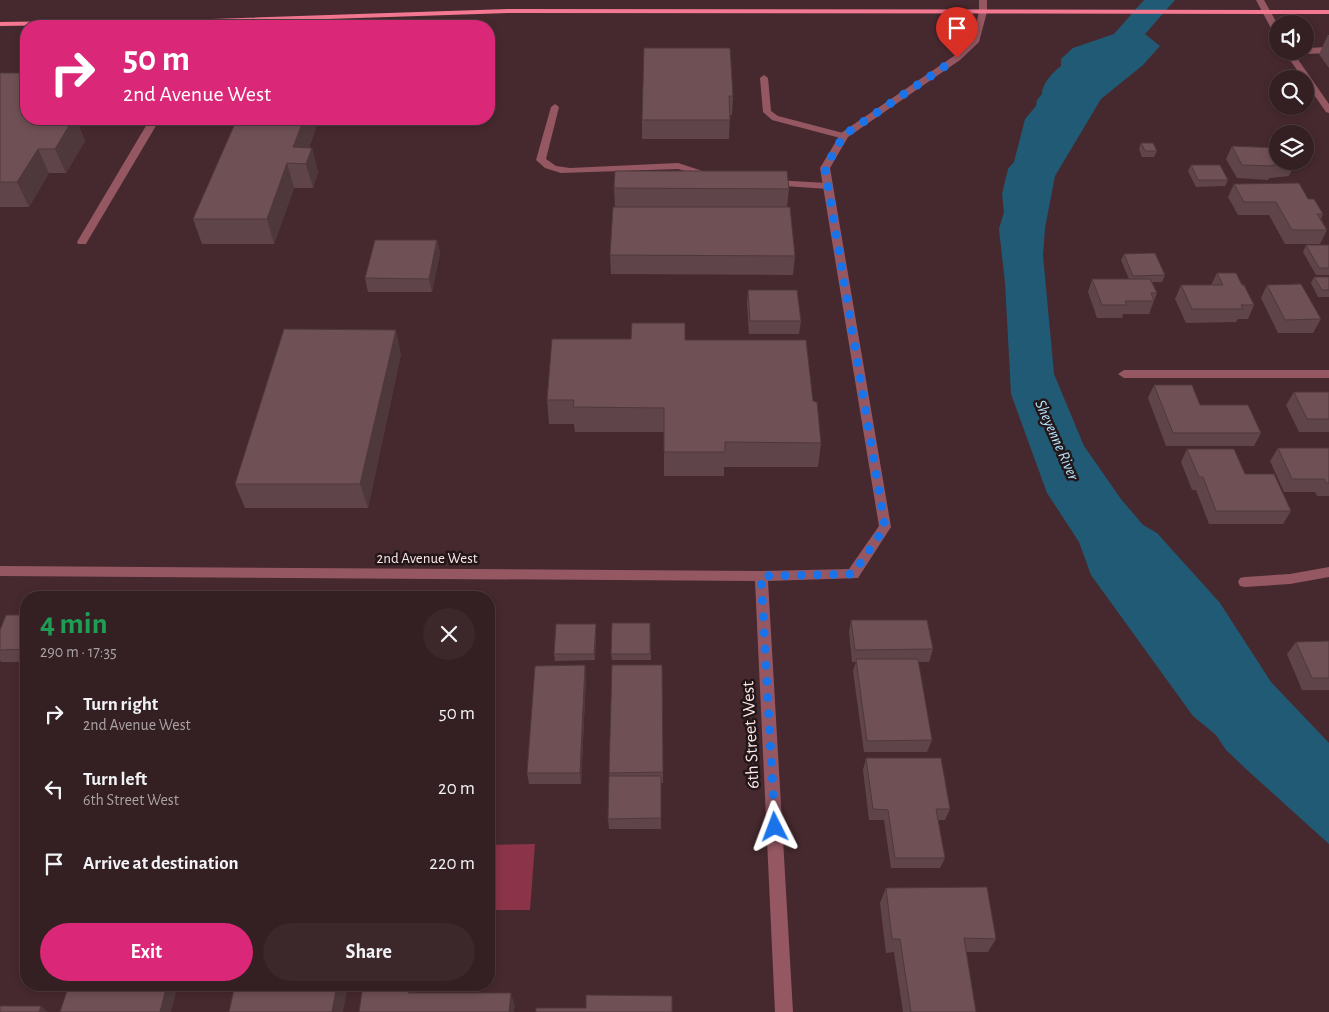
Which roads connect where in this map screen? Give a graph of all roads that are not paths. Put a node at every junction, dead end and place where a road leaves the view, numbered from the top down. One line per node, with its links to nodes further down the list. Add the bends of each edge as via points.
1 (984, 0): 3 (street)
2 (1260, 0): 4 (street)
3 (983, 12): 4 (main road); 7 (main road, via 508,11); 17 (street, via 976,40 957,58)
4 (1266, 12): 5 (main road); 6 (street)
5 (1329, 12)
6 (1269, 18)
7 (302, 20)
8 (0, 24): 9 (main road)
9 (20, 24)
10 (1329, 50): 11 (street)
11 (1314, 51)
12 (1294, 60): 15 (street)
13 (764, 78): 17 (street, via 767,112 775,118)
14 (555, 107): 18 (street, via 541,160 549,168 575,172 678,166)
15 (1329, 110)
16 (151, 125): 21 (street)
17 (844, 136): 20 (street, via 825,168)
18 (724, 178)
19 (759, 182): 20 (street)
20 (828, 186): 26 (street, 2nd Avenue West, via 885,527 853,574)
21 (82, 242)
22 (1124, 374): 23 (street)
23 (1329, 374)
24 (0, 571): 26 (street, 2nd Avenue West)
25 (1329, 572): 27 (street)
26 (761, 576): 28 (street, 6th Street West)
27 (1245, 582)
28 (784, 1012)

